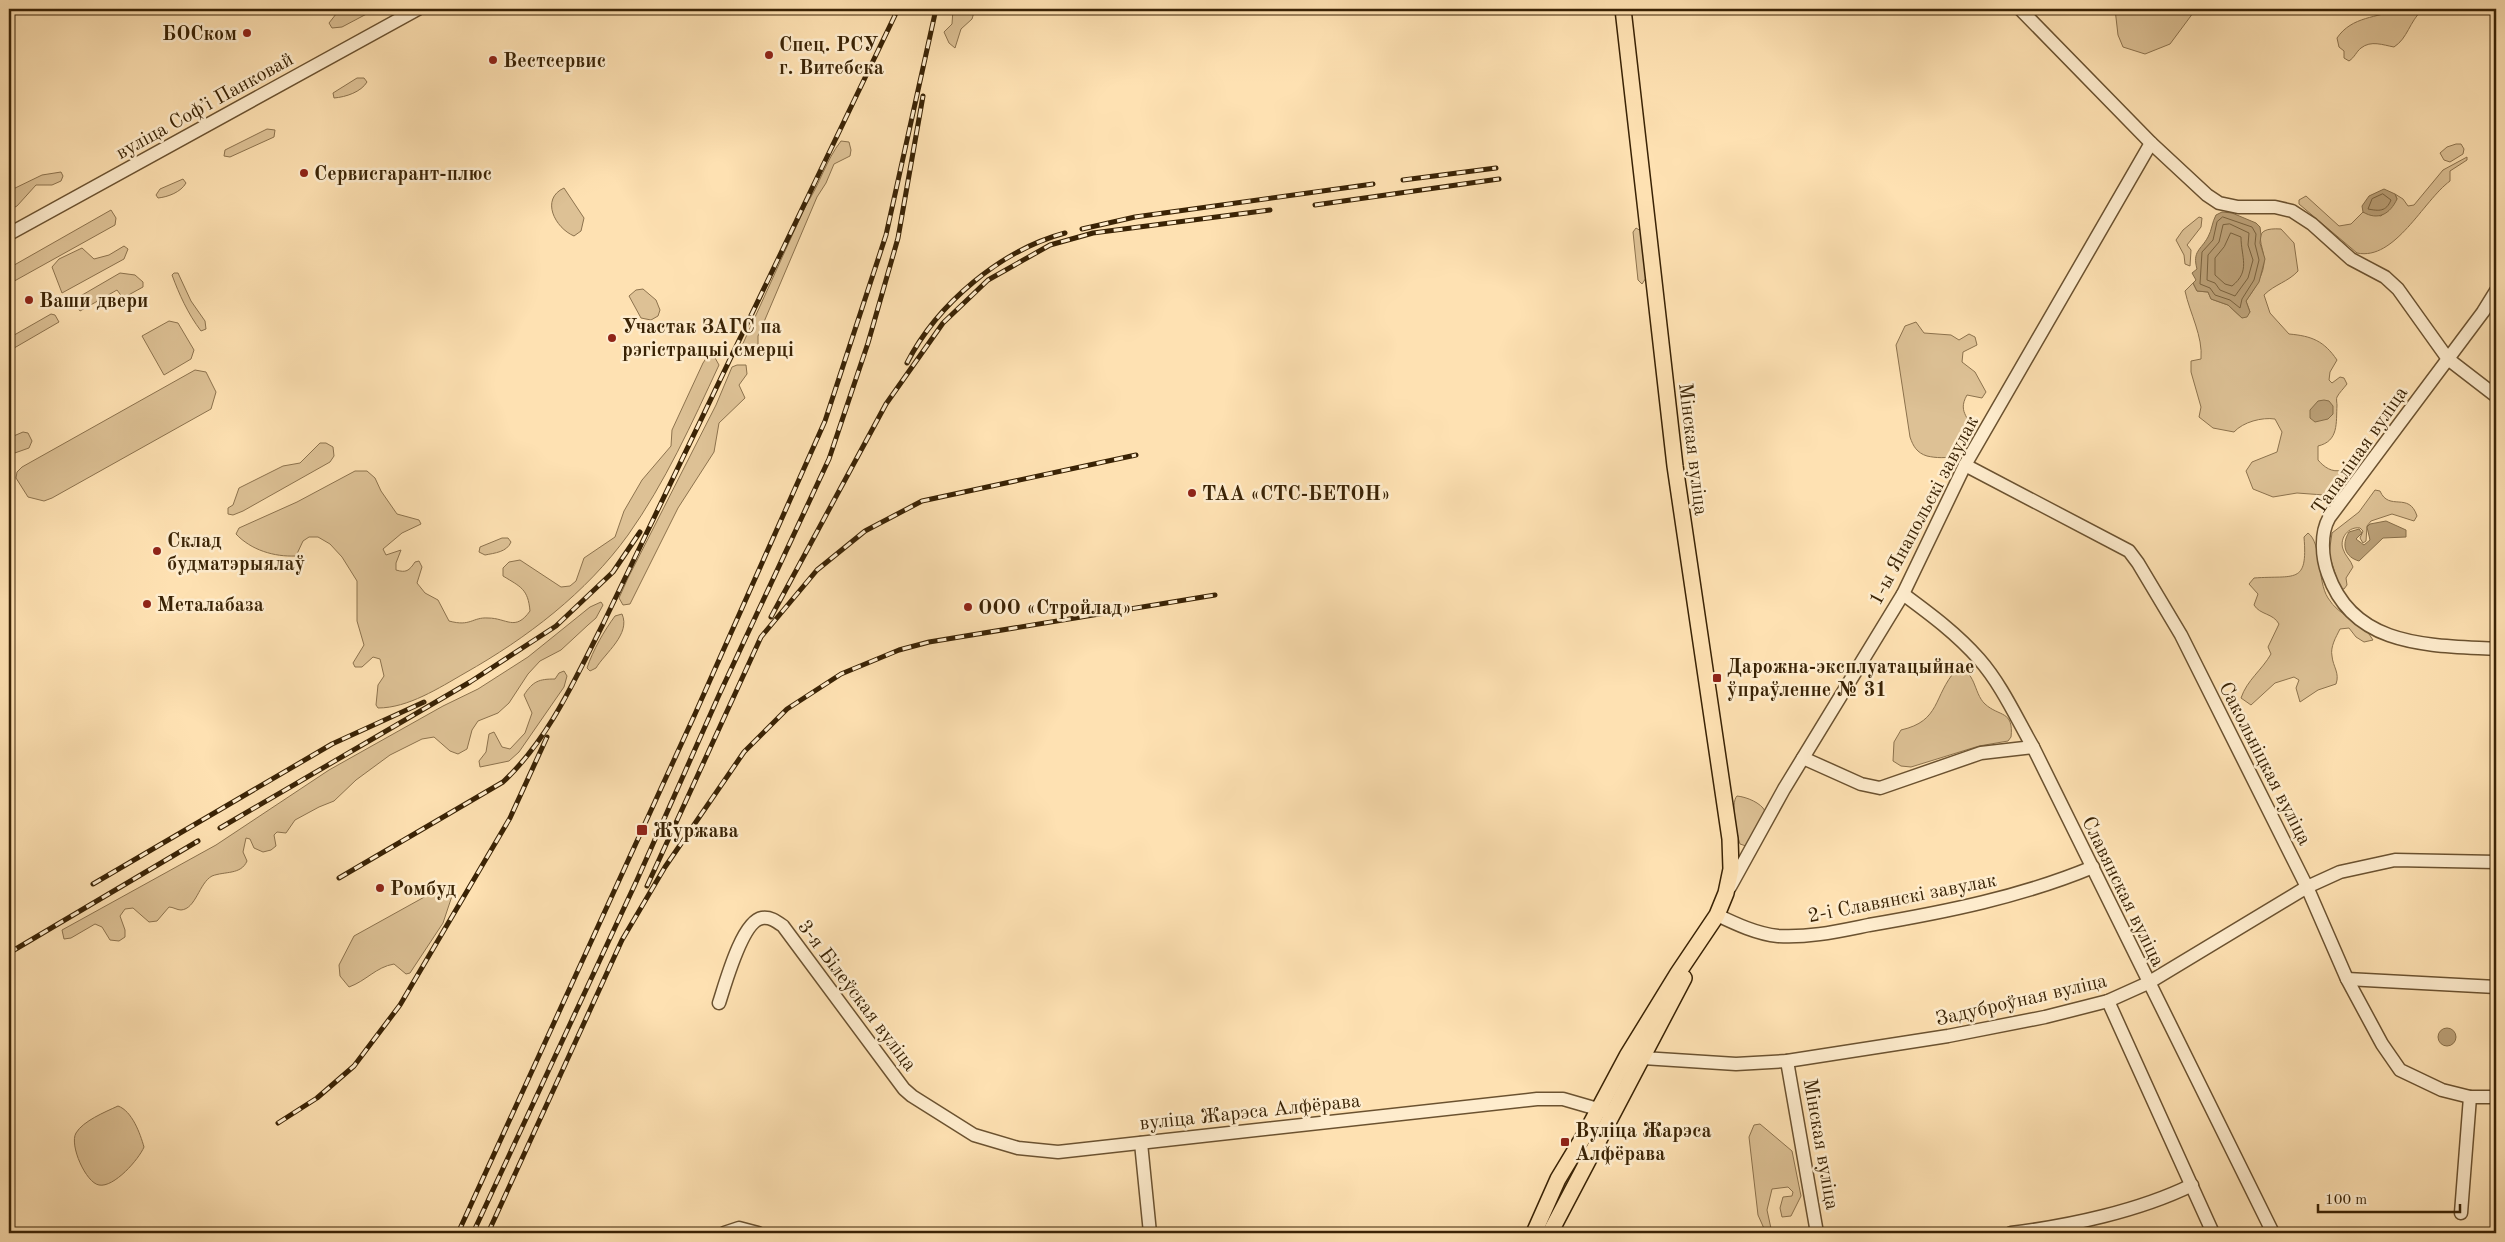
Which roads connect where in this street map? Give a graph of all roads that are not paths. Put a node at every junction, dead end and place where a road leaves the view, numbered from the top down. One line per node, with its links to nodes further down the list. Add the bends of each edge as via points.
1 (418, 9): 5 (street, вуліца Софʼі Панковай)
2 (1623, 9): 17 (main road, Мінская вуліца, via 1675,466 1730,839 1732,869)
3 (2020, 9): 4 (street)
4 (2151, 143): 7 (street, via 2219,203 2292,211 2351,258 2385,277 2398,289); 9 (street, 1-ы Янапольскі завулак)
5 (9, 234)
6 (2496, 290): 7 (street, Тапаліная вуліца)
7 (2448, 359): 8 (street); 11 (street, Тапаліная вуліца, via 2329,518 2323,542 2326,567 2335,593 2350,613 2387,636 2425,644)
8 (2496, 396)
9 (1965, 465): 10 (street, 1-ы Янапольскі завулак); 16 (street, Сакольніцкая вуліца, via 2129,552 2138,563 2181,635)
10 (1903, 594): 12 (street, Славянская вуліца, via 1946,626 1979,659 1997,683); 13 (street, 1-ы Янапольскі завулак)
11 (2496, 649)
12 (2033, 747): 13 (street, via 1981,753 1880,788 1861,784); 15 (street, Славянская вуліца)
13 (1803, 758): 17 (street, 1-ы Янапольскі завулак)
14 (2496, 862): 16 (street, Задуброўная вуліца, via 2387,861 2340,872)
15 (2093, 867): 18 (street, 2-і Славянскі завулак, via 2049,885 1940,913 1805,936 1776,936 1743,927); 21 (street, Славянская вуліца)
16 (2307, 887): 20 (street, Сакольніцкая вуліца); 21 (street, Задуброўная вуліца)
17 (1726, 893): 18 (main road, Мінская вуліца)
18 (1717, 915): 19 (main road, Мінская вуліца)
19 (1701, 941): 25 (main road); 26 (main road)
20 (2347, 979): 22 (street); 29 (street, Сакольніцкая вуліца, via 2400,1070 2442,1090)
21 (2148, 983): 23 (street, Задуброўная вуліца); 45 (street, Славянская вуліца)
22 (2496, 987)
23 (2108, 1002): 27 (street, Задуброўная вуліца, via 1948,1036); 34 (street)
24 (719, 1003): 28 (street, 3-я Білеўская вуліца, via 743,937 760,918 772,918 789,933)
25 (1627, 1056): 26 (main road); 31 (main road)
26 (1643, 1058): 27 (street, Задуброўная вуліца, via 1736,1064); 32 (main road)
27 (1787, 1061): 42 (street, Мінская вуліца)
28 (904, 1089): 33 (street, вуліца Жарэса Алфёрава, via 974,1136 1018,1148 1058,1152)
29 (2470, 1097): 30 (street, Сакольніцкая вуліца); 35 (street)
30 (2496, 1097)
31 (1599, 1108): 32 (street, вуліца Жарэса Алфёрава); 33 (street, вуліца Жарэса Алфёрава, via 1563,1099 1537,1099); 40 (main road, via 1558,1179)
32 (1614, 1114): 41 (main road)
33 (1141, 1143): 39 (street)
34 (2192, 1185): 36 (street, via 2167,1198); 44 (street)
35 (2461, 1213)
36 (2050, 1231): 43 (street)
37 (724, 1233): 38 (street, via 739,1228)
38 (758, 1233)
39 (1150, 1233)
40 (1534, 1233)
41 (1550, 1233)
42 (1817, 1233)
43 (2011, 1233)
44 (2213, 1233)
45 (2272, 1233)

